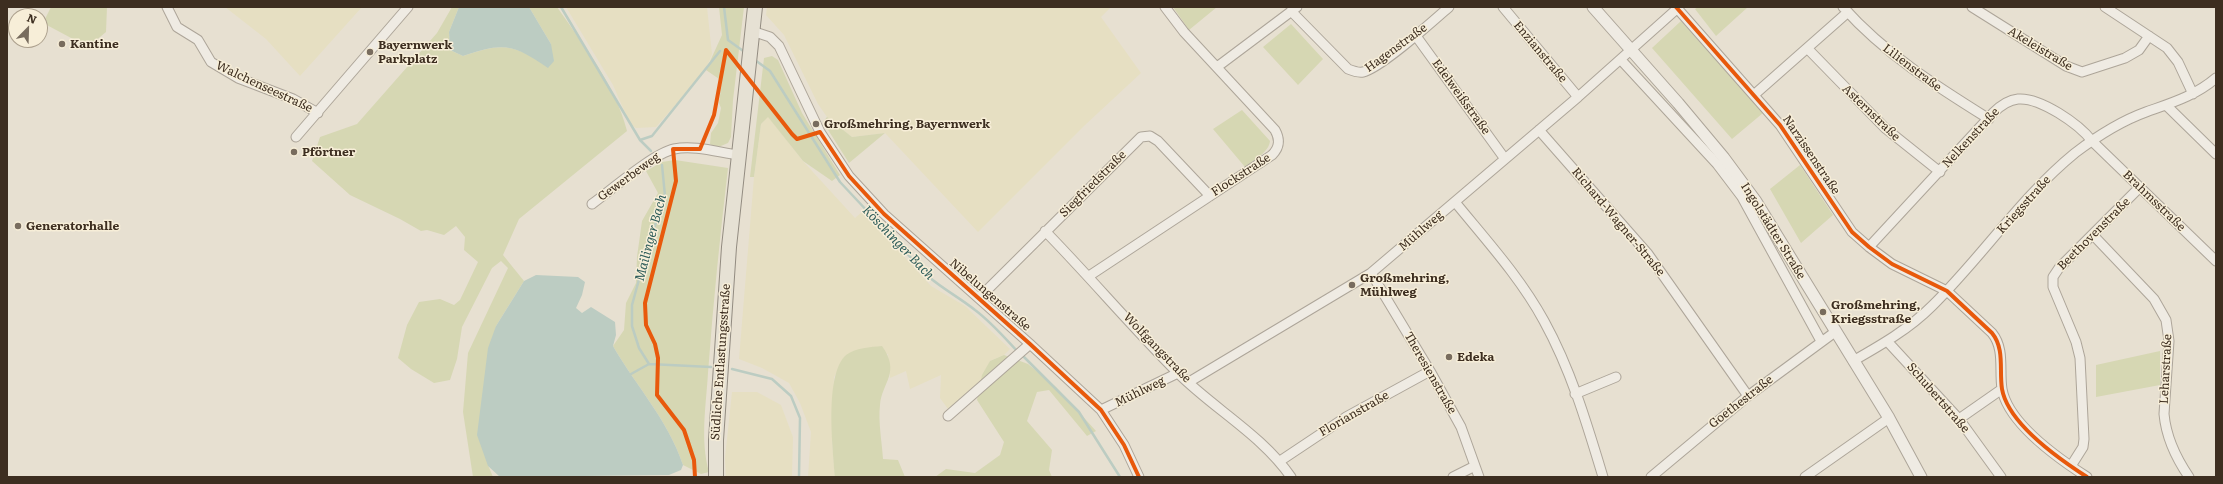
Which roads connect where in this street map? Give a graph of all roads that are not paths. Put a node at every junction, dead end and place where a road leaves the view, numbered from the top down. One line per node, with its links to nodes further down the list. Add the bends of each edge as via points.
1 (167, 7): 25 (street, Walchenseestraße, via 178,27 198,40 211,62 238,78 293,99)
2 (408, 7): 25 (street)
3 (755, 7): 13 (main road)
4 (1449, 7): 14 (street, Hagenstraße)
5 (1503, 7): 23 (street, Enzianstraße)
6 (1593, 7): 17 (street, Ingolstädter Straße)
7 (1677, 7): 17 (street, Mühlweg); 21 (street, Narzissenstraße)
8 (1972, 7): 15 (street, Akeleistraße, via 2066,66 2082,72 2133,55)
9 (2105, 7): 15 (street)
10 (1168, 8): 19 (street, Flockstraße, via 1184,32)
11 (1294, 9): 14 (street, Hagenstraße, via 1343,65 1354,72 1361,73 1372,68); 19 (street)
12 (1846, 10): 16 (street); 26 (street, Lilienstraße, via 1907,66)
13 (752, 31): 31 (main road); 45 (street, Nibelungenstraße, via 770,37 779,46 820,132 849,176 884,214)
14 (1416, 36): 32 (street, Edelweißstraße)
15 (2149, 36): 22 (street, via 2173,55)
16 (1807, 48): 21 (street); 33 (street, Asternstraße, via 1885,128)
17 (1632, 50): 18 (street, Mühlweg); 46 (street, Ingolstädter Straße, via 1724,158 1755,200)
18 (1621, 60): 23 (street, Mühlweg); 47 (street, Ingolstädter Straße, via 1717,164 1742,197)
19 (1217, 67): 35 (street, Flockstraße, via 1275,130 1279,141 1272,155)
20 (2216, 78): 22 (street, Kriegsstraße)
21 (1755, 94): 40 (street, Narzissenstraße, via 1802,156 1842,219)
22 (2193, 94): 24 (street, Kriegsstraße)
23 (1578, 97): 27 (street, Mühlweg)
24 (2167, 106): 29 (street, Kriegsstraße, via 2132,118); 30 (street)
25 (318, 113): 28 (street)
26 (1989, 119): 29 (street, Nelkenstraße, via 2005,104 2018,99 2027,100 2036,102 2073,122 2082,128); 33 (street, Nelkenstraße)
27 (1539, 130): 32 (street, Mühlweg); 57 (street, Richard-Wagner-Straße, via 1648,254)
28 (296, 137)
29 (2092, 141): 34 (street, Brahmsstraße); 44 (street, Kriegsstraße, via 2051,175)
30 (2216, 154)
31 (738, 155): 37 (street, Gewerbeweg, via 700,149 673,149 654,158); 65 (main road, Südliche Entlastungsstraße, via 729,246)
32 (1505, 159): 36 (street, Mühlweg)
33 (1940, 172): 40 (street, Nelkenstraße)
34 (2140, 188): 39 (street, Beethovenstraße); 41 (street, Brahmsstraße)
35 (1210, 196): 38 (street, Siegfriedstraße, via 1158,141 1146,136 1137,140); 43 (street, Flockstraße)
36 (1455, 202): 42 (street, Mühlweg); 56 (street, via 1504,262 1543,320)
37 (592, 204)
38 (1045, 231): 43 (street, Wolfgangstraße); 45 (street, Siegfriedstraße)
39 (2094, 235): 64 (street, Beethovenstraße, via 2059,268 2054,277 2053,287 2080,358 2084,439); 76 (street, Leharstraße, via 2154,299 2166,320 2169,341 2165,426)
40 (1869, 248): 44 (street, Narzissenstraße, via 1892,264)
41 (2216, 261)
42 (1371, 273): 51 (street, Theresienstraße); 54 (street, Mühlweg)
43 (1089, 276): 52 (street, Wolfgangstraße)
44 (1947, 291): 48 (street, Kriegsstraße, via 1918,318); 55 (street, Narzissenstraße, via 1998,340)
45 (979, 298): 49 (street, Nibelungenstraße)
46 (1835, 332): 47 (street, Goethestraße); 50 (street, Ingolstädter Straße)
47 (1822, 341): 57 (street, Goethestraße)
48 (1886, 342): 50 (street, Kriegsstraße); 61 (street, Schubertstraße)
49 (1027, 346): 58 (street, Nibelungenstraße); 59 (street)
50 (1853, 361): 60 (street, Ingolstädter Straße)
51 (1430, 371): 62 (street, Florianstraße, via 1346,417); 63 (street, Theresienstraße, via 1461,428)
52 (1178, 373): 54 (street, Wolfgangstraße); 58 (street, Mühlweg)
53 (1616, 376): 56 (street)
54 (1189, 382): 62 (street, Wolfgangstraße)
55 (2002, 388): 61 (street); 64 (street, Narzissenstraße, via 2006,404 2013,414 2044,445)
56 (1576, 394): 70 (street)
57 (1748, 396): 71 (street, Goethestraße)
58 (1101, 410): 66 (street, Nibelungenstraße, via 1124,445)
59 (948, 416)
60 (1888, 418): 72 (street); 73 (street, Ingolstädter Straße)
61 (1959, 419): 74 (street, Schubertstraße)
62 (1280, 461): 67 (street, Wolfgangstraße)
63 (1475, 466): 68 (street); 69 (street, Theresienstraße)
64 (2071, 466): 75 (street, Narzissenstraße)
65 (716, 477)
66 (1139, 477)
67 (1291, 477)
68 (1453, 477)
69 (1479, 477)
70 (1603, 477)
71 (1651, 477)
72 (1805, 477)
73 (1921, 477)
74 (2001, 477)
75 (2087, 477)
76 (2189, 477)

